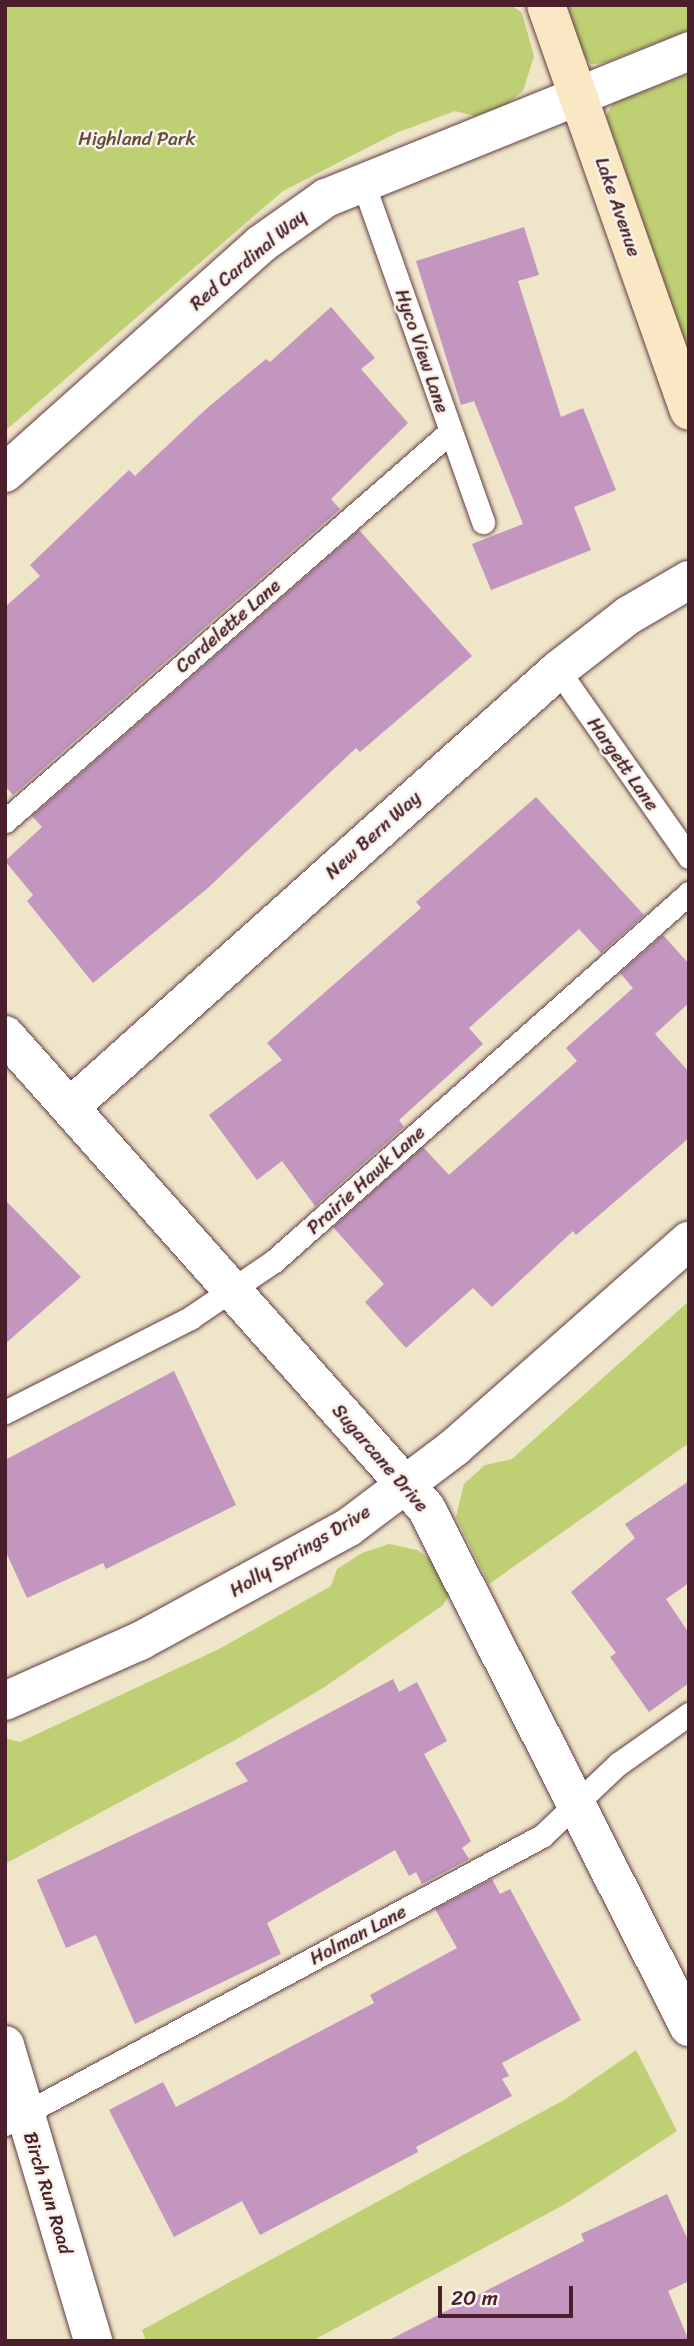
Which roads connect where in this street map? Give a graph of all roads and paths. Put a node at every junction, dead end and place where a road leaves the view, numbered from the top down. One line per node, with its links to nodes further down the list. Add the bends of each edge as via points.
1 (546, 5): 3 (street, Lake Avenue)
2 (689, 51): 3 (street, Red Cardinal Way)
3 (578, 94): 4 (street, Red Cardinal Way); 5 (street, Lake Avenue)
4 (362, 180): 6 (lane, Hyco View Lane); 7 (street, Red Cardinal Way, via 292,220 261,244)
5 (689, 410)
6 (450, 432): 8 (lane, Hyco View Lane); 11 (lane, Cordelette Lane)
7 (5, 473)
8 (483, 522)
9 (689, 580): 10 (street, New Bern Way, via 629,615)
10 (558, 670): 12 (lane, Hargett Lane); 15 (street, New Bern Way)
11 (5, 821)
12 (689, 857)
13 (689, 893): 17 (lane, Prairie Hawk Lane, via 284,1252)
14 (5, 1035): 15 (street, Sugarcane Drive)
15 (70, 1107): 17 (street, Sugarcane Drive)
16 (689, 1241): 19 (street, Holly Springs Drive, via 455,1447)
17 (233, 1289): 18 (lane, Prairie Hawk Lane, via 190,1318); 19 (street, Sugarcane Drive)
18 (5, 1412)
19 (405, 1484): 20 (street, Holly Springs Drive, via 349,1527 236,1590 140,1641); 22 (street, Sugarcane Drive, via 445,1539)
20 (5, 1701)
21 (689, 1714): 22 (lane, Holman Lane, via 618,1764)
22 (577, 1802): 23 (street, Sugarcane Drive); 25 (lane, Holman Lane, via 542,1836)
23 (689, 2026)
24 (5, 2045): 25 (street, Birch Run Road)
25 (15, 2119): 26 (street, Birch Run Road)
26 (93, 2341)

